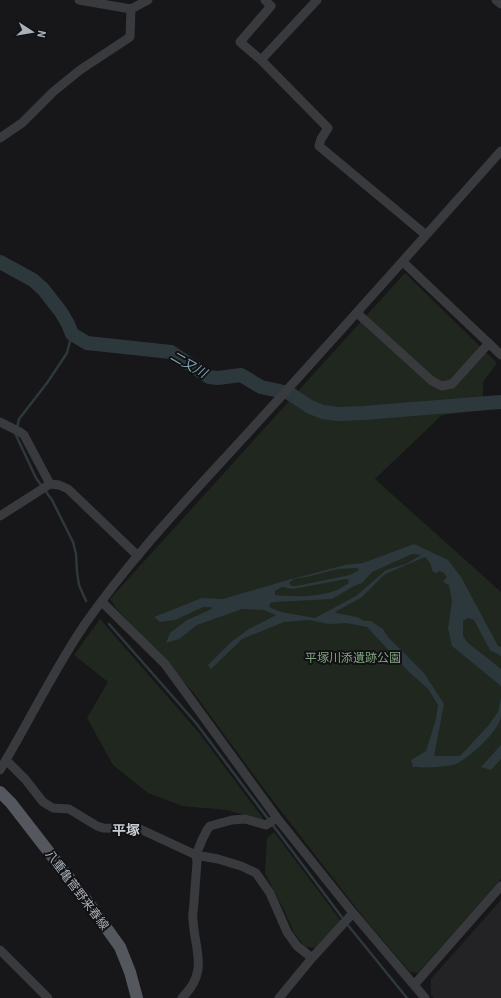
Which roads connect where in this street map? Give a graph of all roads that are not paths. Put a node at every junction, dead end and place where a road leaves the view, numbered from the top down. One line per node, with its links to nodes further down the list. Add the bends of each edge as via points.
1 (79, 0): 7 (street)
2 (148, 0): 7 (street)
3 (265, 0): 8 (street, via 271,6 240,42)
4 (317, 0): 8 (street)
5 (496, 0): 6 (street)
6 (501, 4)
7 (131, 9): 9 (street, via 130,37 80,70 52,92 22,123)
8 (261, 60): 11 (street, via 328,128 319,146)
9 (0, 138)
10 (501, 151): 11 (street)
11 (426, 235): 12 (street)
12 (403, 262): 13 (street); 14 (street)
13 (357, 313): 14 (street, via 432,381 442,386 452,384); 19 (street)
14 (489, 343): 15 (street)
15 (501, 355)
16 (0, 422): 17 (street, via 24,435)
17 (50, 484): 18 (street); 19 (street, via 68,489)
18 (0, 516)
19 (138, 556): 20 (street)
20 (102, 602): 21 (street, via 84,624); 24 (street, via 165,664)
21 (6, 760): 22 (street); 25 (street, via 44,802 53,808 69,809 104,828 140,829)
22 (0, 770)
23 (0, 792): 32 (main road, 八重亀菅野来春線, via 90,905 120,948)
24 (277, 818): 25 (street, via 266,825 245,819 210,826); 27 (street)
25 (196, 855): 29 (street, via 241,866 256,874 270,893 287,932 297,946); 33 (street, via 193,919 199,968 194,984)
26 (501, 886): 30 (street)
27 (350, 916): 29 (street); 30 (street)
28 (0, 950): 31 (street)
29 (312, 958): 34 (street)
30 (414, 985): 35 (street)
31 (48, 998)
32 (138, 998)
33 (182, 998)
34 (279, 998)
35 (425, 998)

